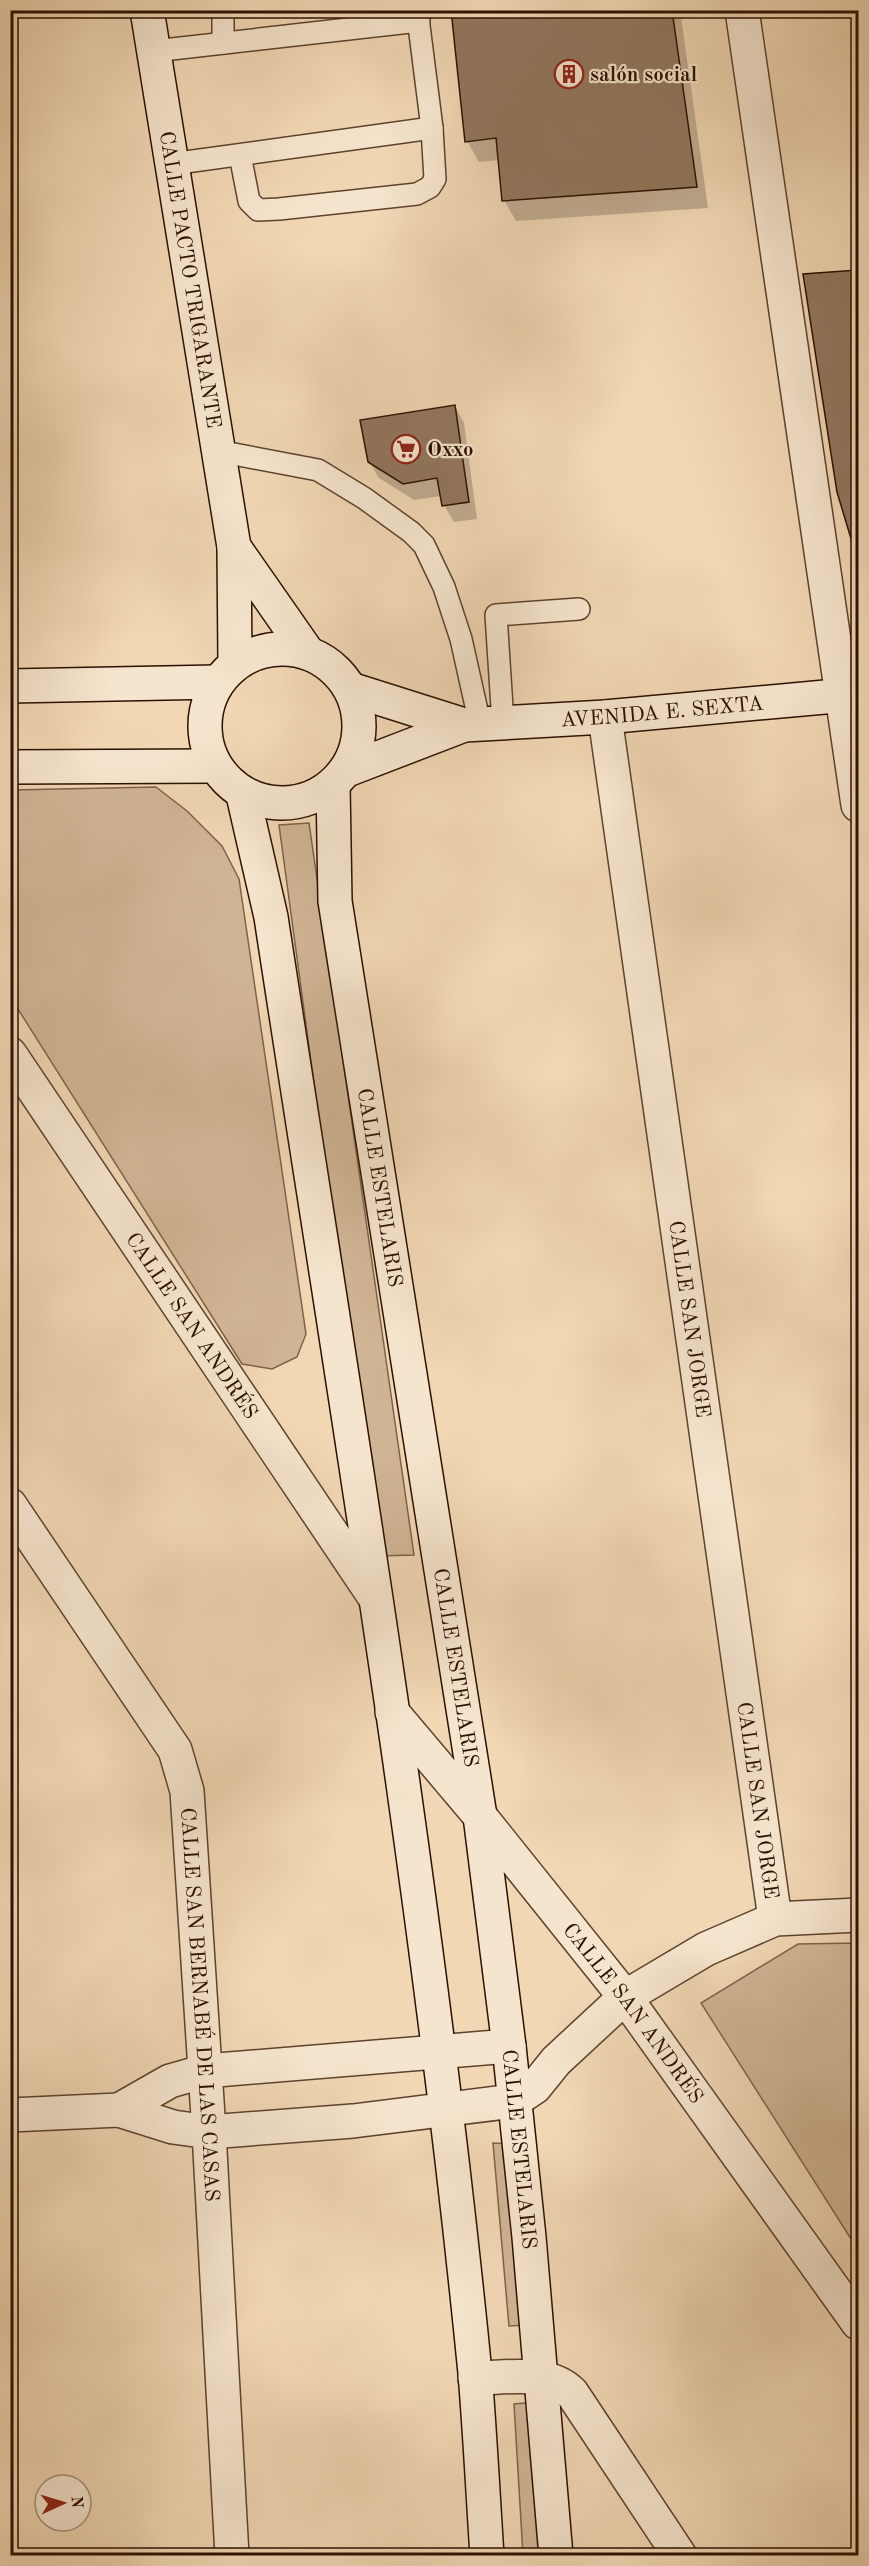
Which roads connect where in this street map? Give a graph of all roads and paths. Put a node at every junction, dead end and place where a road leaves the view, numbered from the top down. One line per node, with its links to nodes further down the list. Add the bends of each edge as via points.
1 (147, 10): 6 (street, CALLE PACTO TRIGARANTE)
2 (223, 10): 5 (lane)
3 (742, 10): 17 (street)
4 (418, 16): 5 (lane); 7 (lane)
5 (223, 43): 6 (lane)
6 (154, 51): 9 (street, CALLE PACTO TRIGARANTE)
7 (432, 128): 8 (lane); 8 (lane, via 435,179 417,194 258,210 249,201)
8 (240, 155): 9 (lane)
9 (171, 164): 10 (street, CALLE PACTO TRIGARANTE)
10 (218, 451): 11 (street, CALLE PACTO TRIGARANTE); 19 (lane, via 318,470 364,498 417,539 434,562 444,587)
11 (234, 547): 13 (street, CALLE PACTO TRIGARANTE); 14 (street, CALLE PACTO TRIGARANTE)
12 (579, 609): 19 (lane, via 496,615)
13 (308, 653): 14 (street, via 282,648 257,652); 16 (street, via 325,661)
14 (226, 673): 15 (street); 21 (street, via 206,710 205,739)
15 (10, 686)
16 (350, 688): 19 (street, AVENIDA E. SEXTA); 23 (street, via 357,705 359,738)
17 (851, 694): 18 (street, AVENIDA E. SEXTA); 20 (street)
18 (604, 717): 19 (street, AVENIDA E. SEXTA); 32 (street, CALLE SAN JORGE)
19 (482, 724): 23 (street, AVENIDA E. SEXTA)
20 (855, 762): 25 (street)
21 (215, 766): 22 (street); 24 (street)
22 (10, 767)
23 (340, 778): 24 (street, via 319,796 303,802 272,804); 30 (street, CALLE ESTELARIS, via 335,901)
24 (243, 795): 28 (street, via 271,917)
25 (858, 805)
26 (10, 1054): 28 (street, CALLE SAN ANDRÉS)
27 (10, 1505): 36 (street, CALLE SAN BERNABÉ DE LAS CASAS, via 175,1750 182,1769 189,1806)
28 (374, 1596): 29 (street)
29 (392, 1712): 30 (street, CALLE SAN ANDRÉS); 35 (street)
30 (480, 1816): 33 (street, CALLE SAN ANDRÉS); 34 (street, CALLE ESTELARIS)
31 (858, 1915): 32 (street)
32 (775, 1919): 33 (street, via 706,1949)
33 (625, 1997): 37 (street, via 556,2061 535,2087); 42 (street, CALLE SAN ANDRÉS)
34 (508, 2046): 35 (street); 37 (street, CALLE ESTELARIS)
35 (440, 2051): 36 (street); 38 (street)
36 (205, 2070): 39 (street, via 170,2082); 41 (street, CALLE SAN BERNABÉ DE LAS CASAS)
37 (514, 2101): 38 (street); 44 (street, CALLE ESTELARIS)
38 (447, 2109): 41 (street); 43 (street)
39 (119, 2110): 40 (street); 41 (street, via 173,2127)
40 (10, 2115)
41 (209, 2132): 45 (street, CALLE SAN BERNABÉ DE LAS CASAS)
42 (858, 2323)
43 (475, 2378): 44 (street); 46 (street)
44 (542, 2378): 47 (street, CALLE ESTELARIS); 48 (street, via 558,2381 572,2393)
45 (232, 2556)
46 (487, 2556)
47 (556, 2556)
48 (680, 2556)

